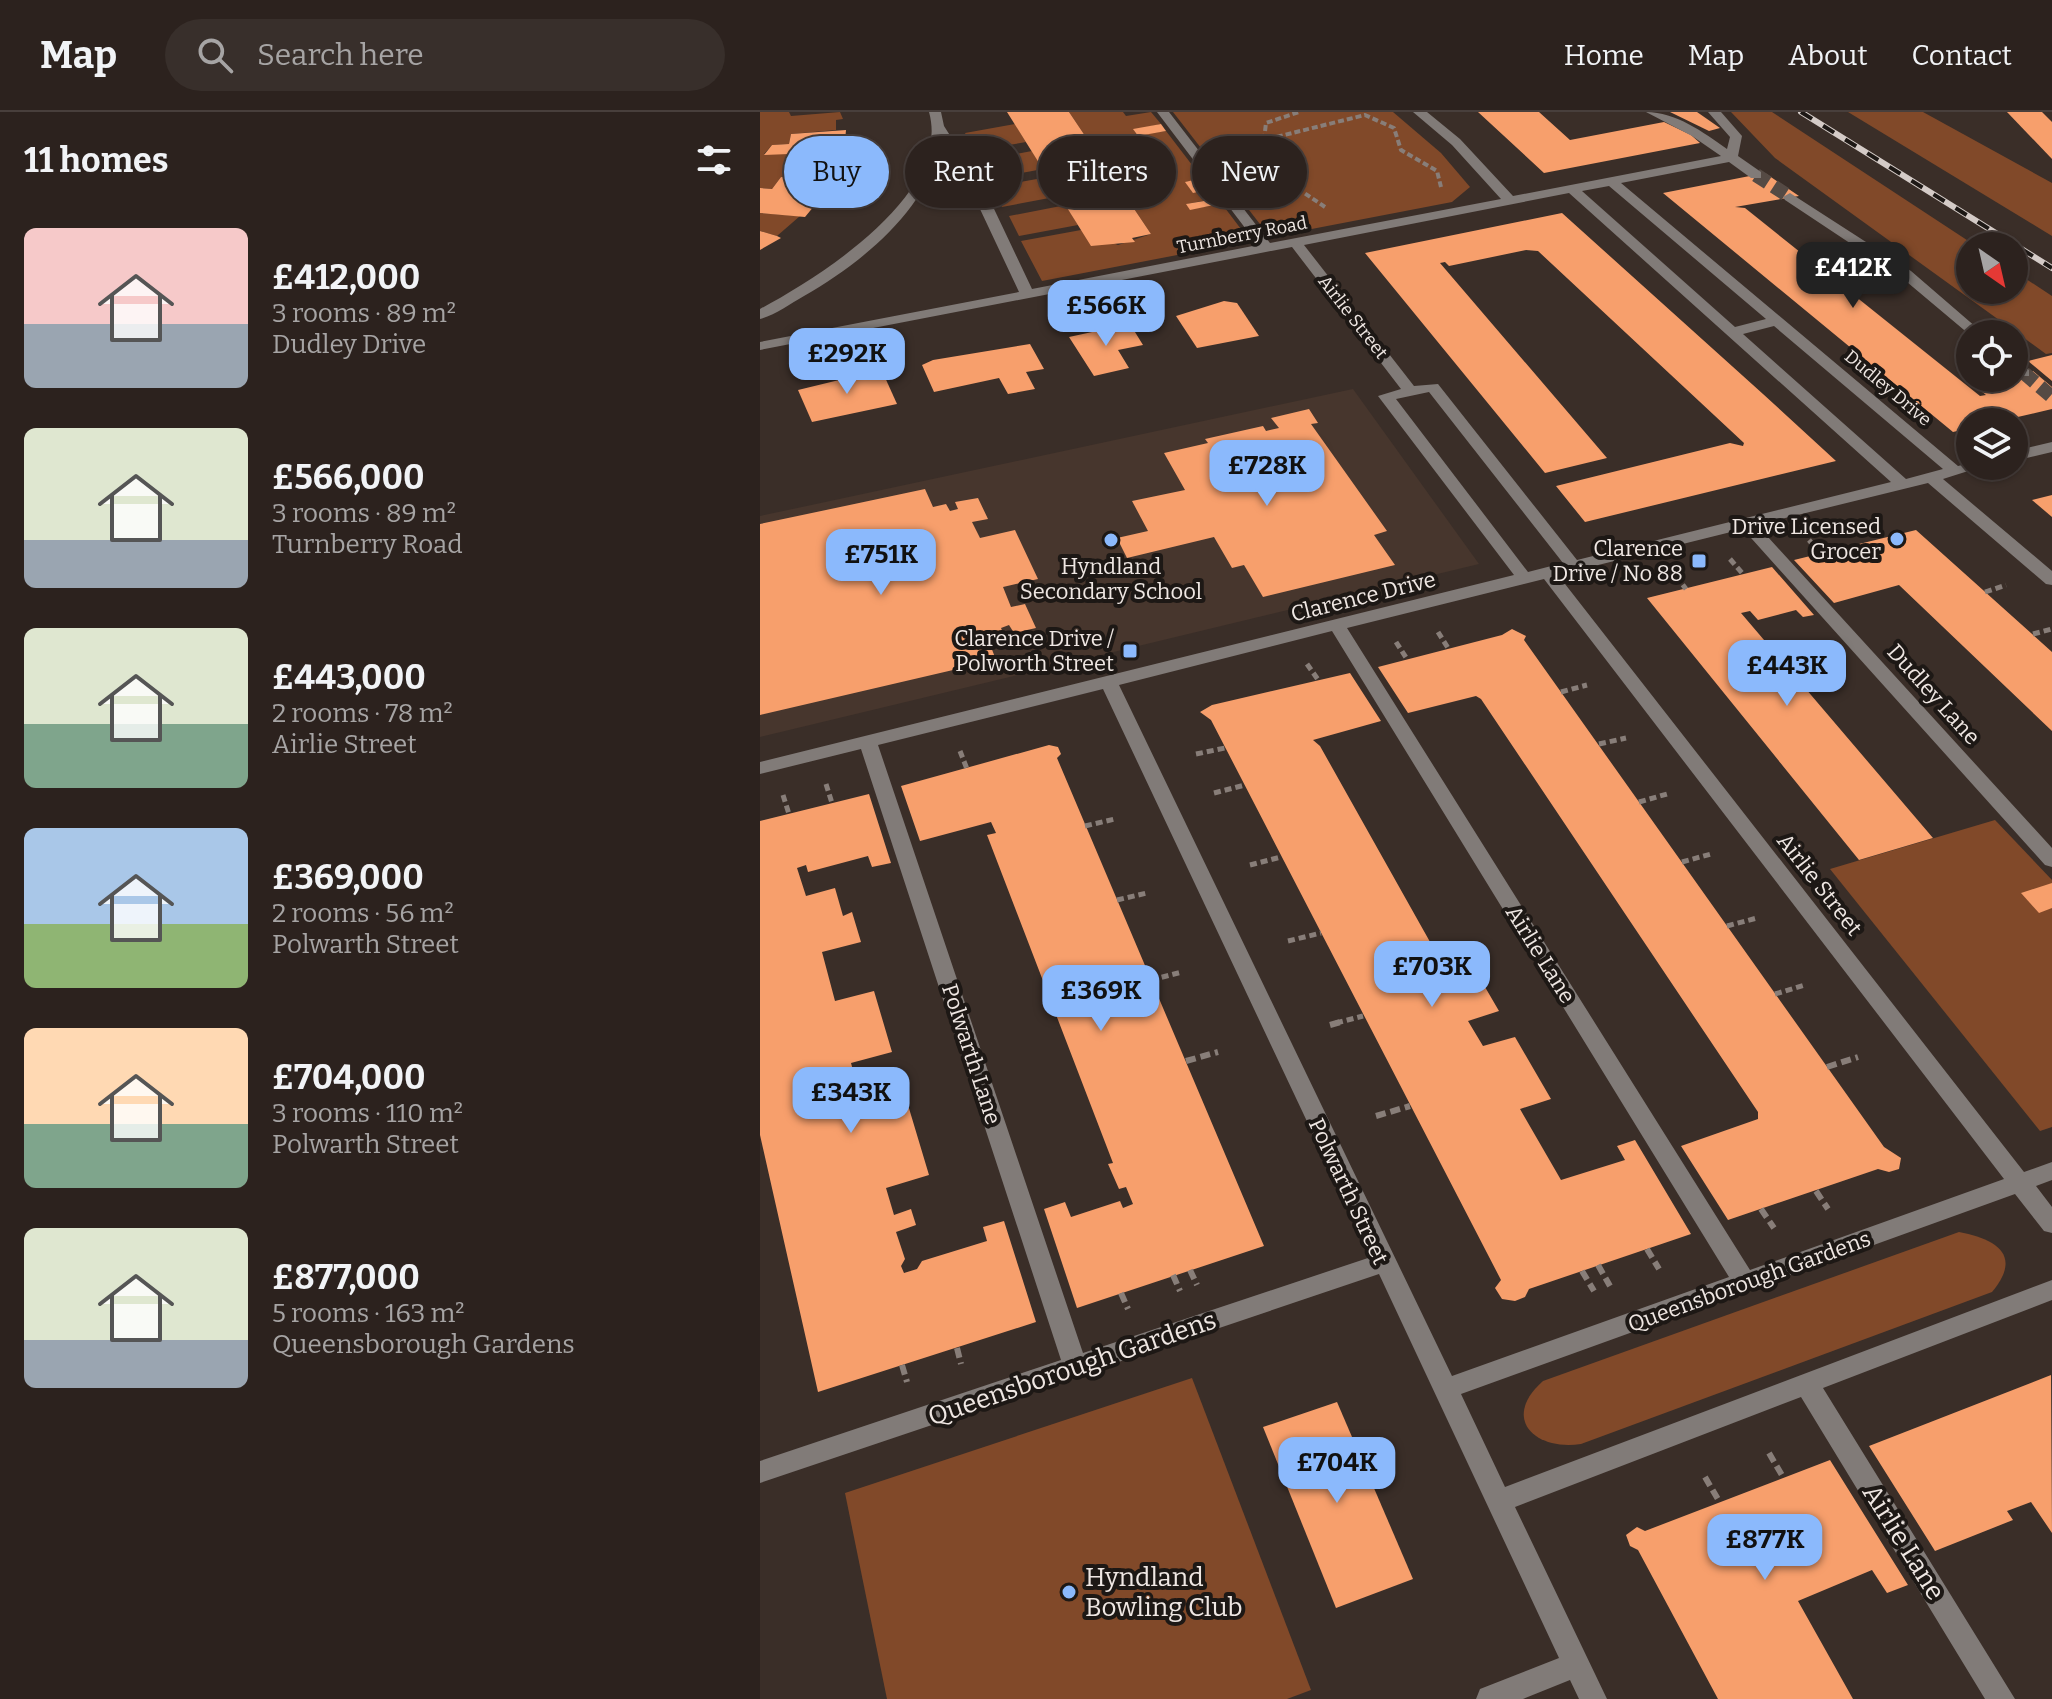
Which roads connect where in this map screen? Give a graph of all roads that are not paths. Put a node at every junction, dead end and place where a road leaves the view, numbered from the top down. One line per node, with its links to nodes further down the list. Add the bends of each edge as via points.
1 (935, 112): 6 (street)
2 (1163, 112): 14 (street)
3 (1419, 112): 12 (street, via 1456,142)
4 (1652, 112): 7 (street)
5 (1714, 112): 7 (street, via 1736,136)
6 (941, 129): 15 (street, via 979,192); 16 (street, via 933,156 894,223 830,275)
7 (1731, 158): 8 (street); 9 (street, Turnberry Road)
8 (1756, 175)
9 (1611, 181): 10 (street, Turnberry Road); 18 (street, Dudley Drive)
10 (1572, 189): 12 (street, Turnberry Road); 19 (street)
11 (1790, 197): 17 (street, via 1906,274)
12 (1510, 201): 13 (street, Turnberry Road)
13 (1296, 243): 14 (street, Turnberry Road); 21 (street, Airlie Street)
14 (1268, 249): 15 (street, Turnberry Road)
15 (1028, 295): 20 (street, Turnberry Road)
16 (760, 315)
17 (1960, 320)
18 (1777, 321): 19 (street); 24 (street, Dudley Drive)
19 (1732, 332): 26 (street)
20 (760, 346)
21 (1410, 391): 28 (street, via 1433,387); 30 (street, via 1386,396)
22 (2052, 447): 23 (street)
23 (2028, 453)
24 (1955, 471): 25 (street, Clarence Drive)
25 (1932, 478): 26 (street, Clarence Drive); 31 (street)
26 (1904, 485): 27 (street, Clarence Drive)
27 (1748, 525): 28 (street, Clarence Drive); 36 (street, Dudley Lane)
28 (1574, 567): 29 (street, Clarence Drive)
29 (1549, 574): 30 (street, Clarence Drive); 38 (street, Airlie Street)
30 (1526, 580): 32 (street, Clarence Drive)
31 (2052, 580)
32 (1337, 625): 33 (street, Clarence Drive); 41 (street, Airlie Lane)
33 (1108, 681): 34 (street, Clarence Drive); 40 (street, Polwarth Street)
34 (868, 741): 35 (street, Clarence Drive); 43 (street, Polwarth Lane)
35 (760, 768)
36 (2052, 860)
37 (2052, 1171): 38 (street, Queensborough Gardens)
38 (2022, 1182): 39 (street, Airlie Street); 41 (street, Queensborough Gardens)
39 (2052, 1224)
40 (1383, 1263): 43 (street, Queensborough Gardens); 45 (street, Polwarth Street)
41 (1745, 1282): 45 (street, Queensborough Gardens)
42 (2052, 1290): 44 (street)
43 (1075, 1367): 46 (street, Queensborough Gardens)
44 (1807, 1385): 47 (street); 51 (street, Airlie Lane)
45 (1446, 1389): 47 (street, Polwarth Street)
46 (760, 1472)
47 (1499, 1501): 48 (street, Polwarth Street)
48 (1576, 1664): 49 (street); 50 (street, Polwarth Street)
49 (1490, 1699)
50 (1593, 1699)
51 (2001, 1699)

